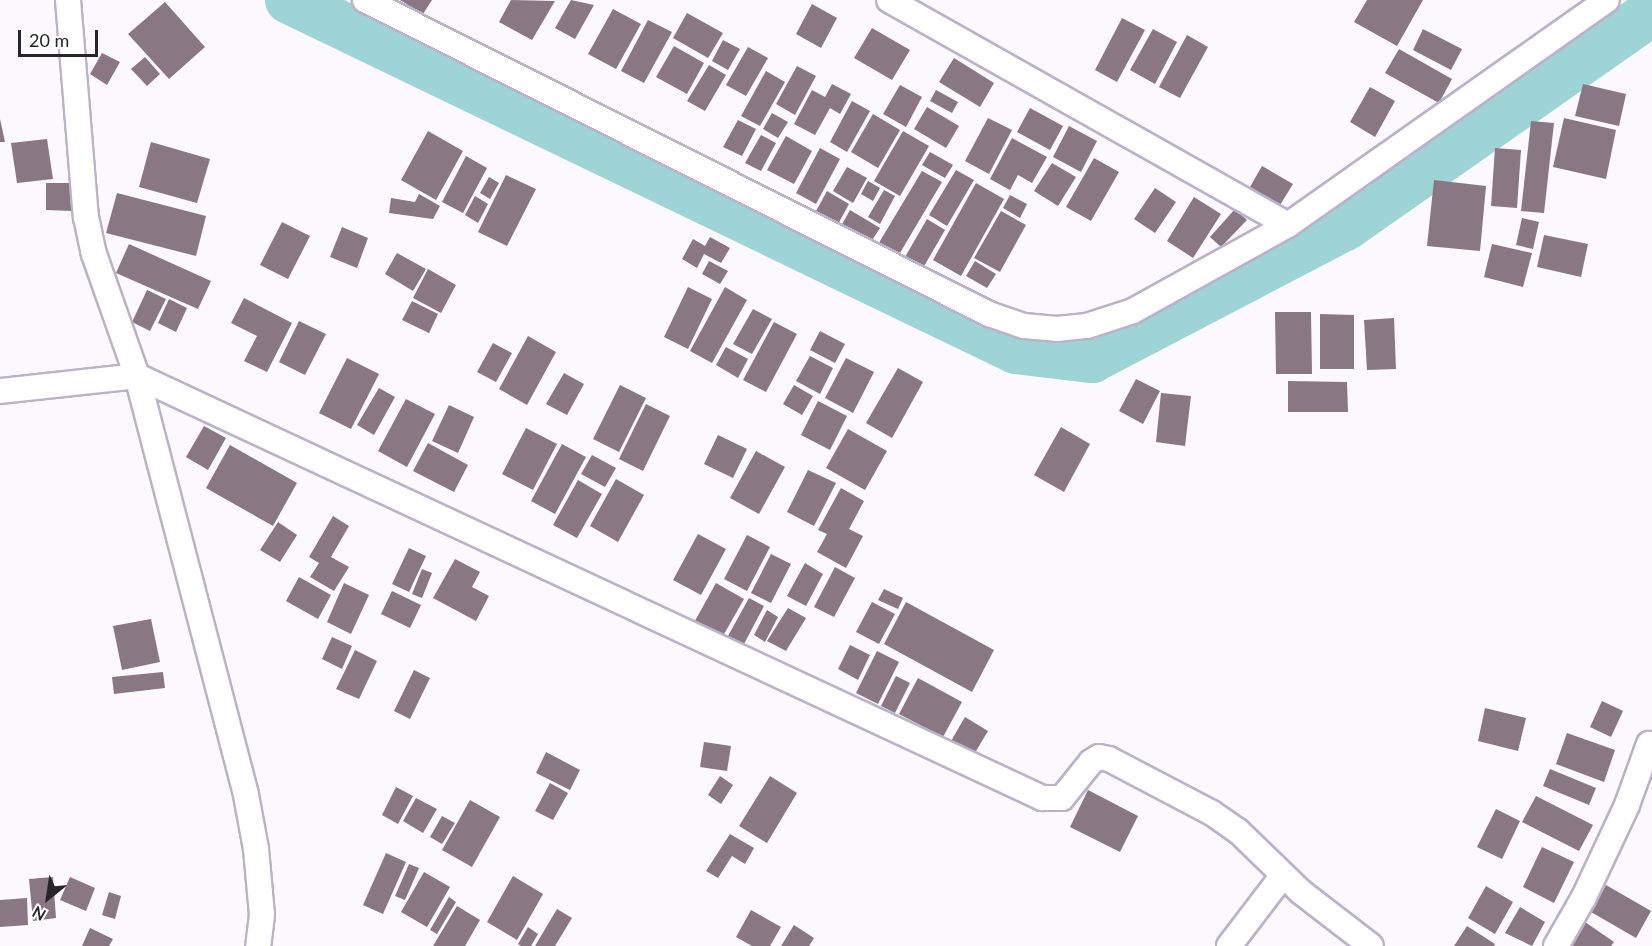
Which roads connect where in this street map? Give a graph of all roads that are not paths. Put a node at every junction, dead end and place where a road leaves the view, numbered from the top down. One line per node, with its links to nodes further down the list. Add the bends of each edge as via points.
1 (68, 0): 6 (street, via 86,217 94,254)
2 (364, 0): 5 (street, via 989,314 1024,326 1087,326 1133,311)
3 (889, 0): 5 (street)
4 (1607, 0): 5 (street)
5 (1288, 225)
6 (138, 376): 7 (street); 9 (street, via 1042,798 1062,798 1091,762 1109,759 1212,813 1238,831); 10 (street, via 246,795 262,915)
7 (0, 391)
8 (1649, 744): 13 (street, via 1627,805)
9 (1283, 875): 11 (street); 12 (street)
10 (258, 946)
11 (1229, 946)
12 (1371, 946)
13 (1556, 946)

